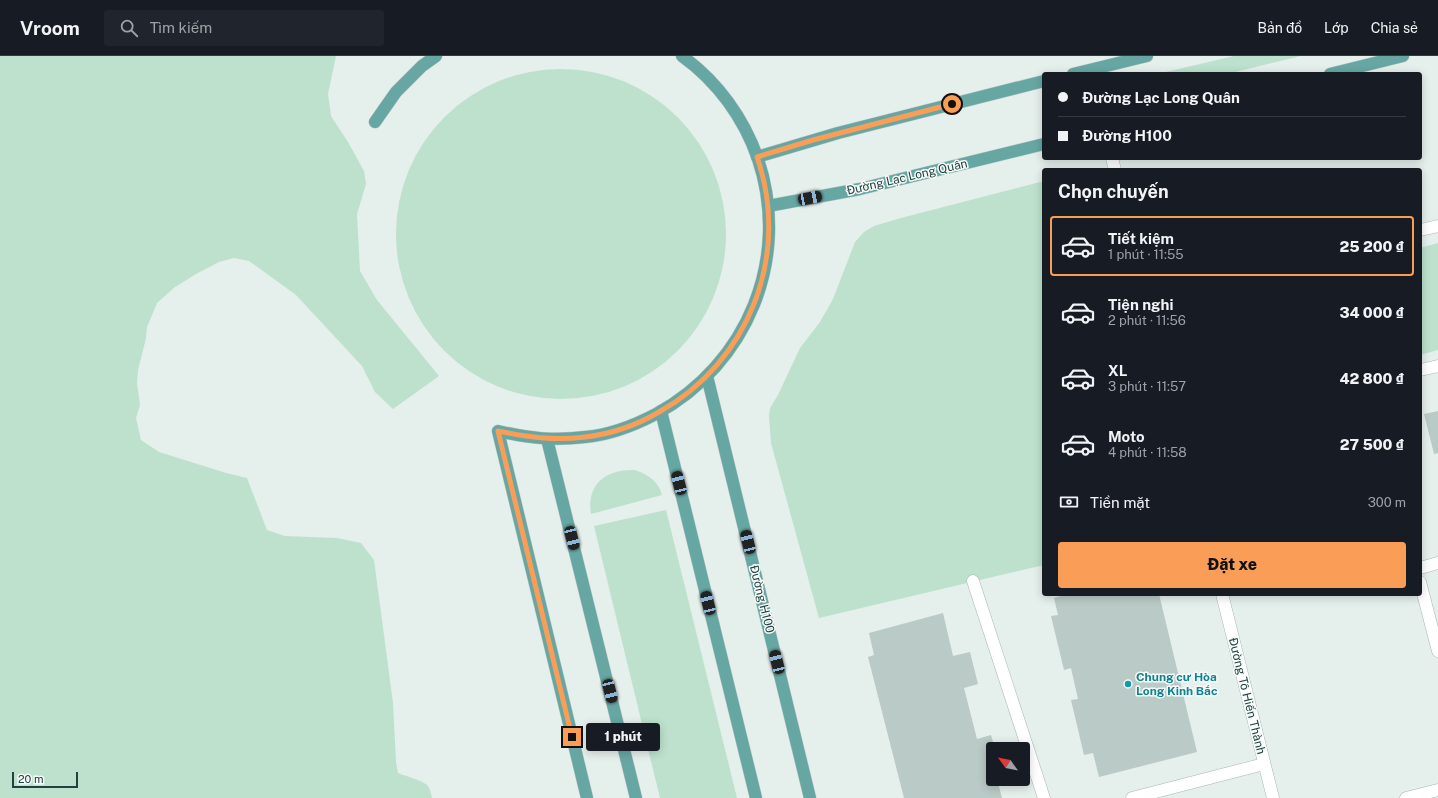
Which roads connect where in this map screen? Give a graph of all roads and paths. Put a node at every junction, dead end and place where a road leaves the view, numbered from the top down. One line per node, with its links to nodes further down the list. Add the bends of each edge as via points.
1 (436, 56): 8 (main road, via 396,92)
2 (682, 56): 10 (main road, via 719,90 740,120)
3 (1147, 56): 5 (main road)
4 (1403, 56): 6 (main road)
5 (1091, 72)
6 (1338, 72)
7 (1042, 82): 10 (main road, via 838,133)
8 (375, 122)
9 (1042, 144): 11 (main road, Đường Lạc Long Quân, via 860,189)
10 (757, 157): 11 (main road, via 763,174)
11 (768, 206): 16 (main road, via 767,255 759,292 748,319 733,345)
12 (1438, 226): 13 (street)
13 (1422, 230)
14 (1438, 366): 15 (street)
15 (1422, 370)
16 (707, 376): 17 (main road); 30 (main road, Đường H100)
17 (661, 411): 18 (main road, via 615,431 586,437); 29 (main road)
18 (547, 438): 27 (main road, via 498,431); 28 (main road)
19 (1438, 564): 20 (street)
20 (1422, 568)
21 (972, 581): 31 (street)
22 (1422, 590): 24 (street)
23 (1222, 596): 25 (street, Đường Tô Hiến Thành)
24 (1438, 651)
25 (1264, 764): 32 (street); 33 (street, Đường Tô Hiến Thành)
26 (1438, 790): 34 (street)
27 (587, 798)
28 (636, 798)
29 (756, 798)
30 (810, 798)
31 (1044, 798)
32 (1132, 798)
33 (1273, 798)
34 (1406, 798)

